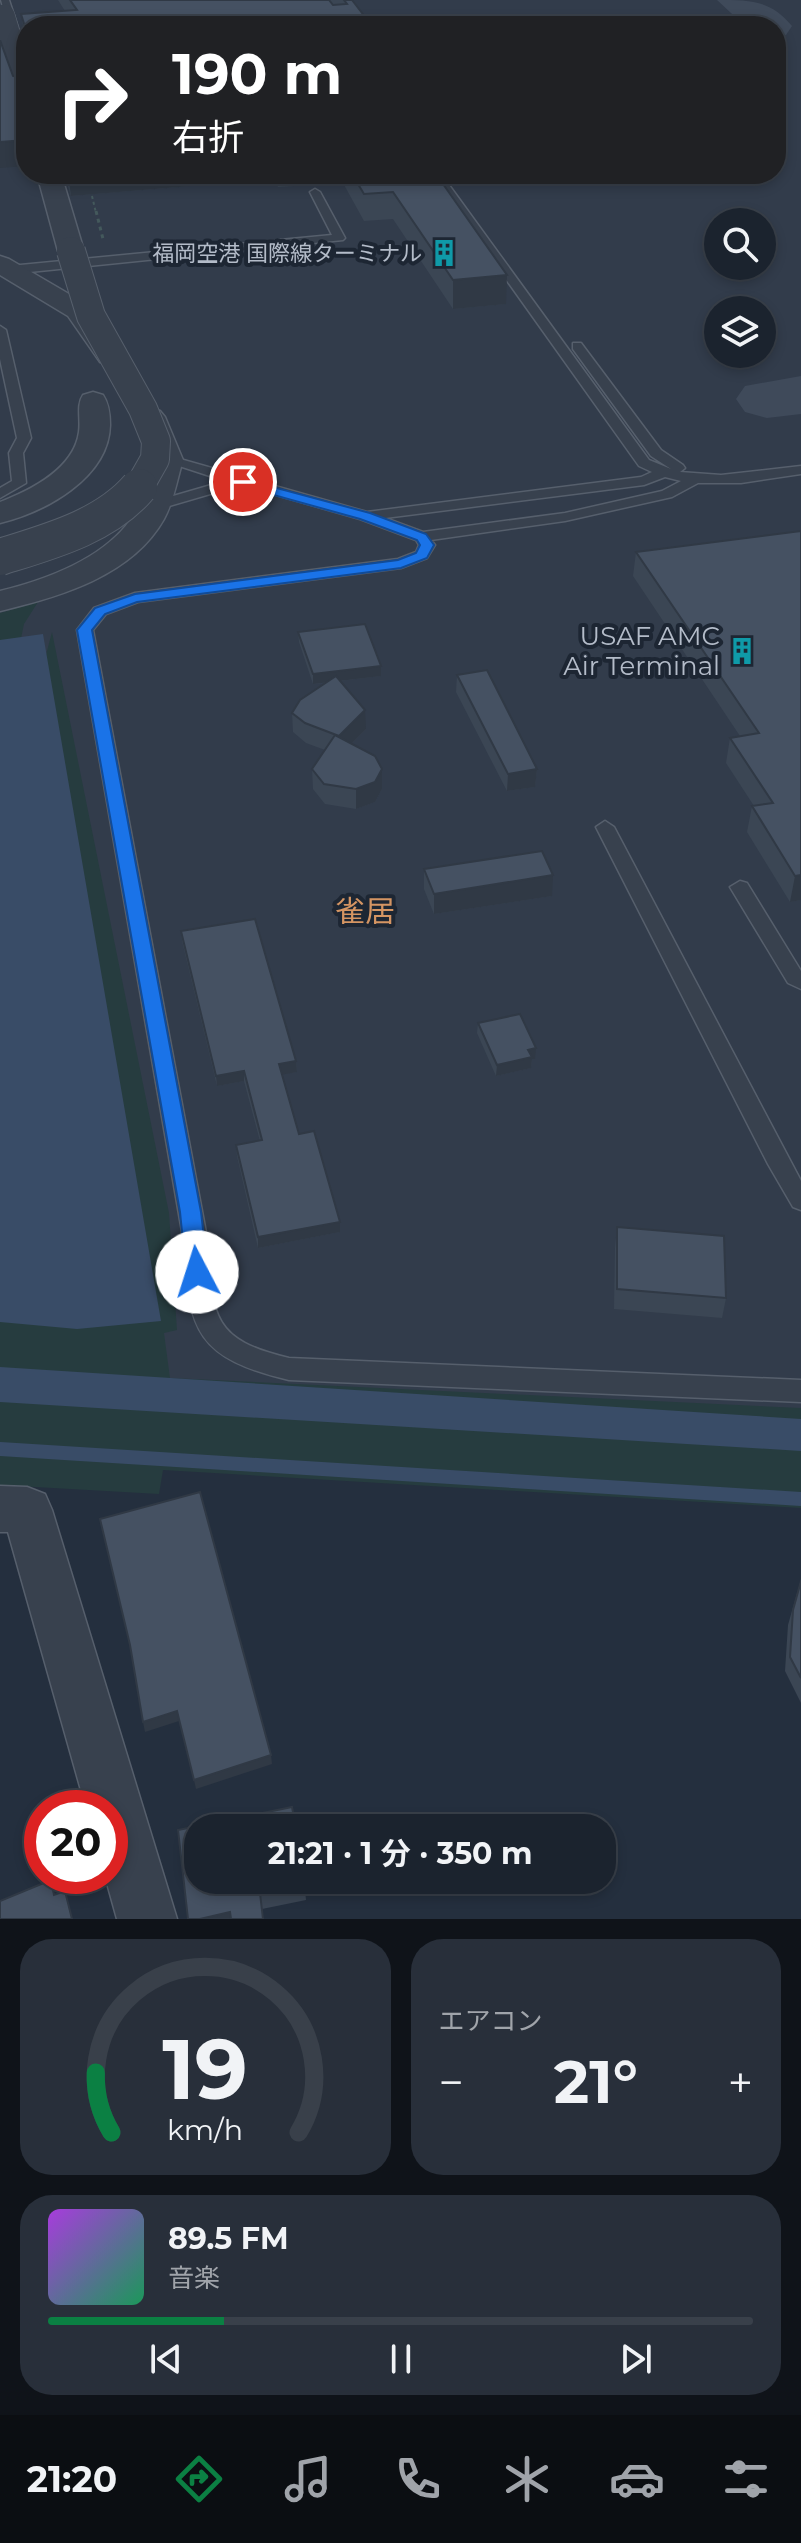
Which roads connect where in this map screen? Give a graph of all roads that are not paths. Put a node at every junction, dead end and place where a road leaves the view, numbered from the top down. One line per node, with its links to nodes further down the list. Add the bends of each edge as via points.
1 (3, 0): 2 (lane); 3 (street, bridge)
2 (16, 37)
3 (16, 51)
4 (52, 184): 22 (street, bridge, via 91,316 158,445 152,471 129,499 59,538)
5 (443, 184): 14 (lane, via 644,463)
6 (457, 184): 12 (lane, via 663,460 682,470 713,472)
7 (315, 192): 8 (lane, via 339,238)
8 (5, 267): 11 (street, via 86,318 153,422)
9 (0, 330): 17 (lane, via 24,438 16,453 19,483)
10 (93, 401): 19 (street, via 94,439 86,456 47,490)
11 (168, 460): 16 (lane); 18 (street)
12 (801, 461)
13 (801, 470): 15 (lane)
14 (663, 472): 15 (lane); 20 (lane, via 644,481)
15 (695, 479): 21 (lane, via 667,494 565,517)
16 (243, 482): 18 (lane); 20 (lane)
17 (0, 494)
18 (154, 506): 23 (street, via 144,525 120,547 73,577)
19 (0, 513)
20 (365, 516): 21 (lane)
21 (422, 537): 28 (lane, via 427,550 401,563 135,598 100,611 85,630 196,1243 198,1300 204,1318 228,1350 289,1369)
22 (0, 557)
23 (0, 601)
24 (605, 827): 27 (lane)
25 (740, 887): 26 (lane)
26 (801, 982)
27 (801, 1201)
28 (801, 1391)
29 (0, 1509): 30 (street, via 27,1510)
30 (147, 1919)

